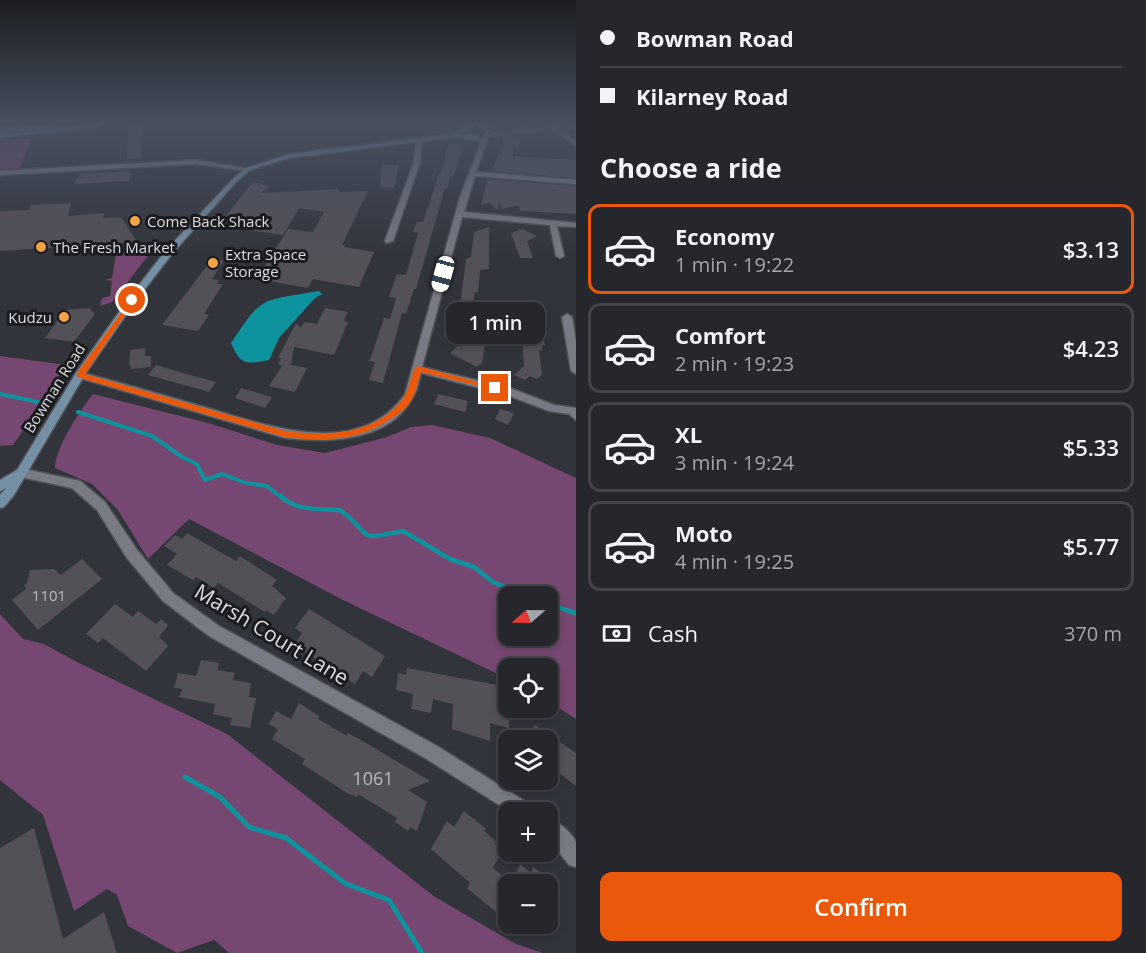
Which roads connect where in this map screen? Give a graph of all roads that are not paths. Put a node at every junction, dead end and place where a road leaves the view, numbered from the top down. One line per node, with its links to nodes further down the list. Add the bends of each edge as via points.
1 (63, 169): 5 (street)
2 (248, 169): 16 (main road, Bowman Road, via 169,252)
3 (414, 169): 11 (street)
4 (472, 169): 6 (street)
5 (0, 173)
6 (471, 174): 7 (street); 8 (street)
7 (576, 182)
8 (459, 214): 9 (street); 14 (street)
9 (553, 223): 10 (street); 12 (street)
10 (576, 225)
11 (389, 241)
12 (560, 256)
13 (567, 317): 15 (street)
14 (418, 369): 16 (street, via 408,399 386,419 356,432 313,438 285,434); 17 (street)
15 (576, 371)
16 (80, 375): 18 (main road, Bowman Road)
17 (575, 411)
18 (20, 473): 19 (main road, Bowman Road); 20 (main road, Bowman Road); 21 (street, Marsh Court Lane, via 76,484 101,506 132,554 168,597 214,631 431,752)
19 (0, 486)
20 (0, 502)
21 (511, 802)
22 (558, 834): 23 (street)
23 (576, 858)

